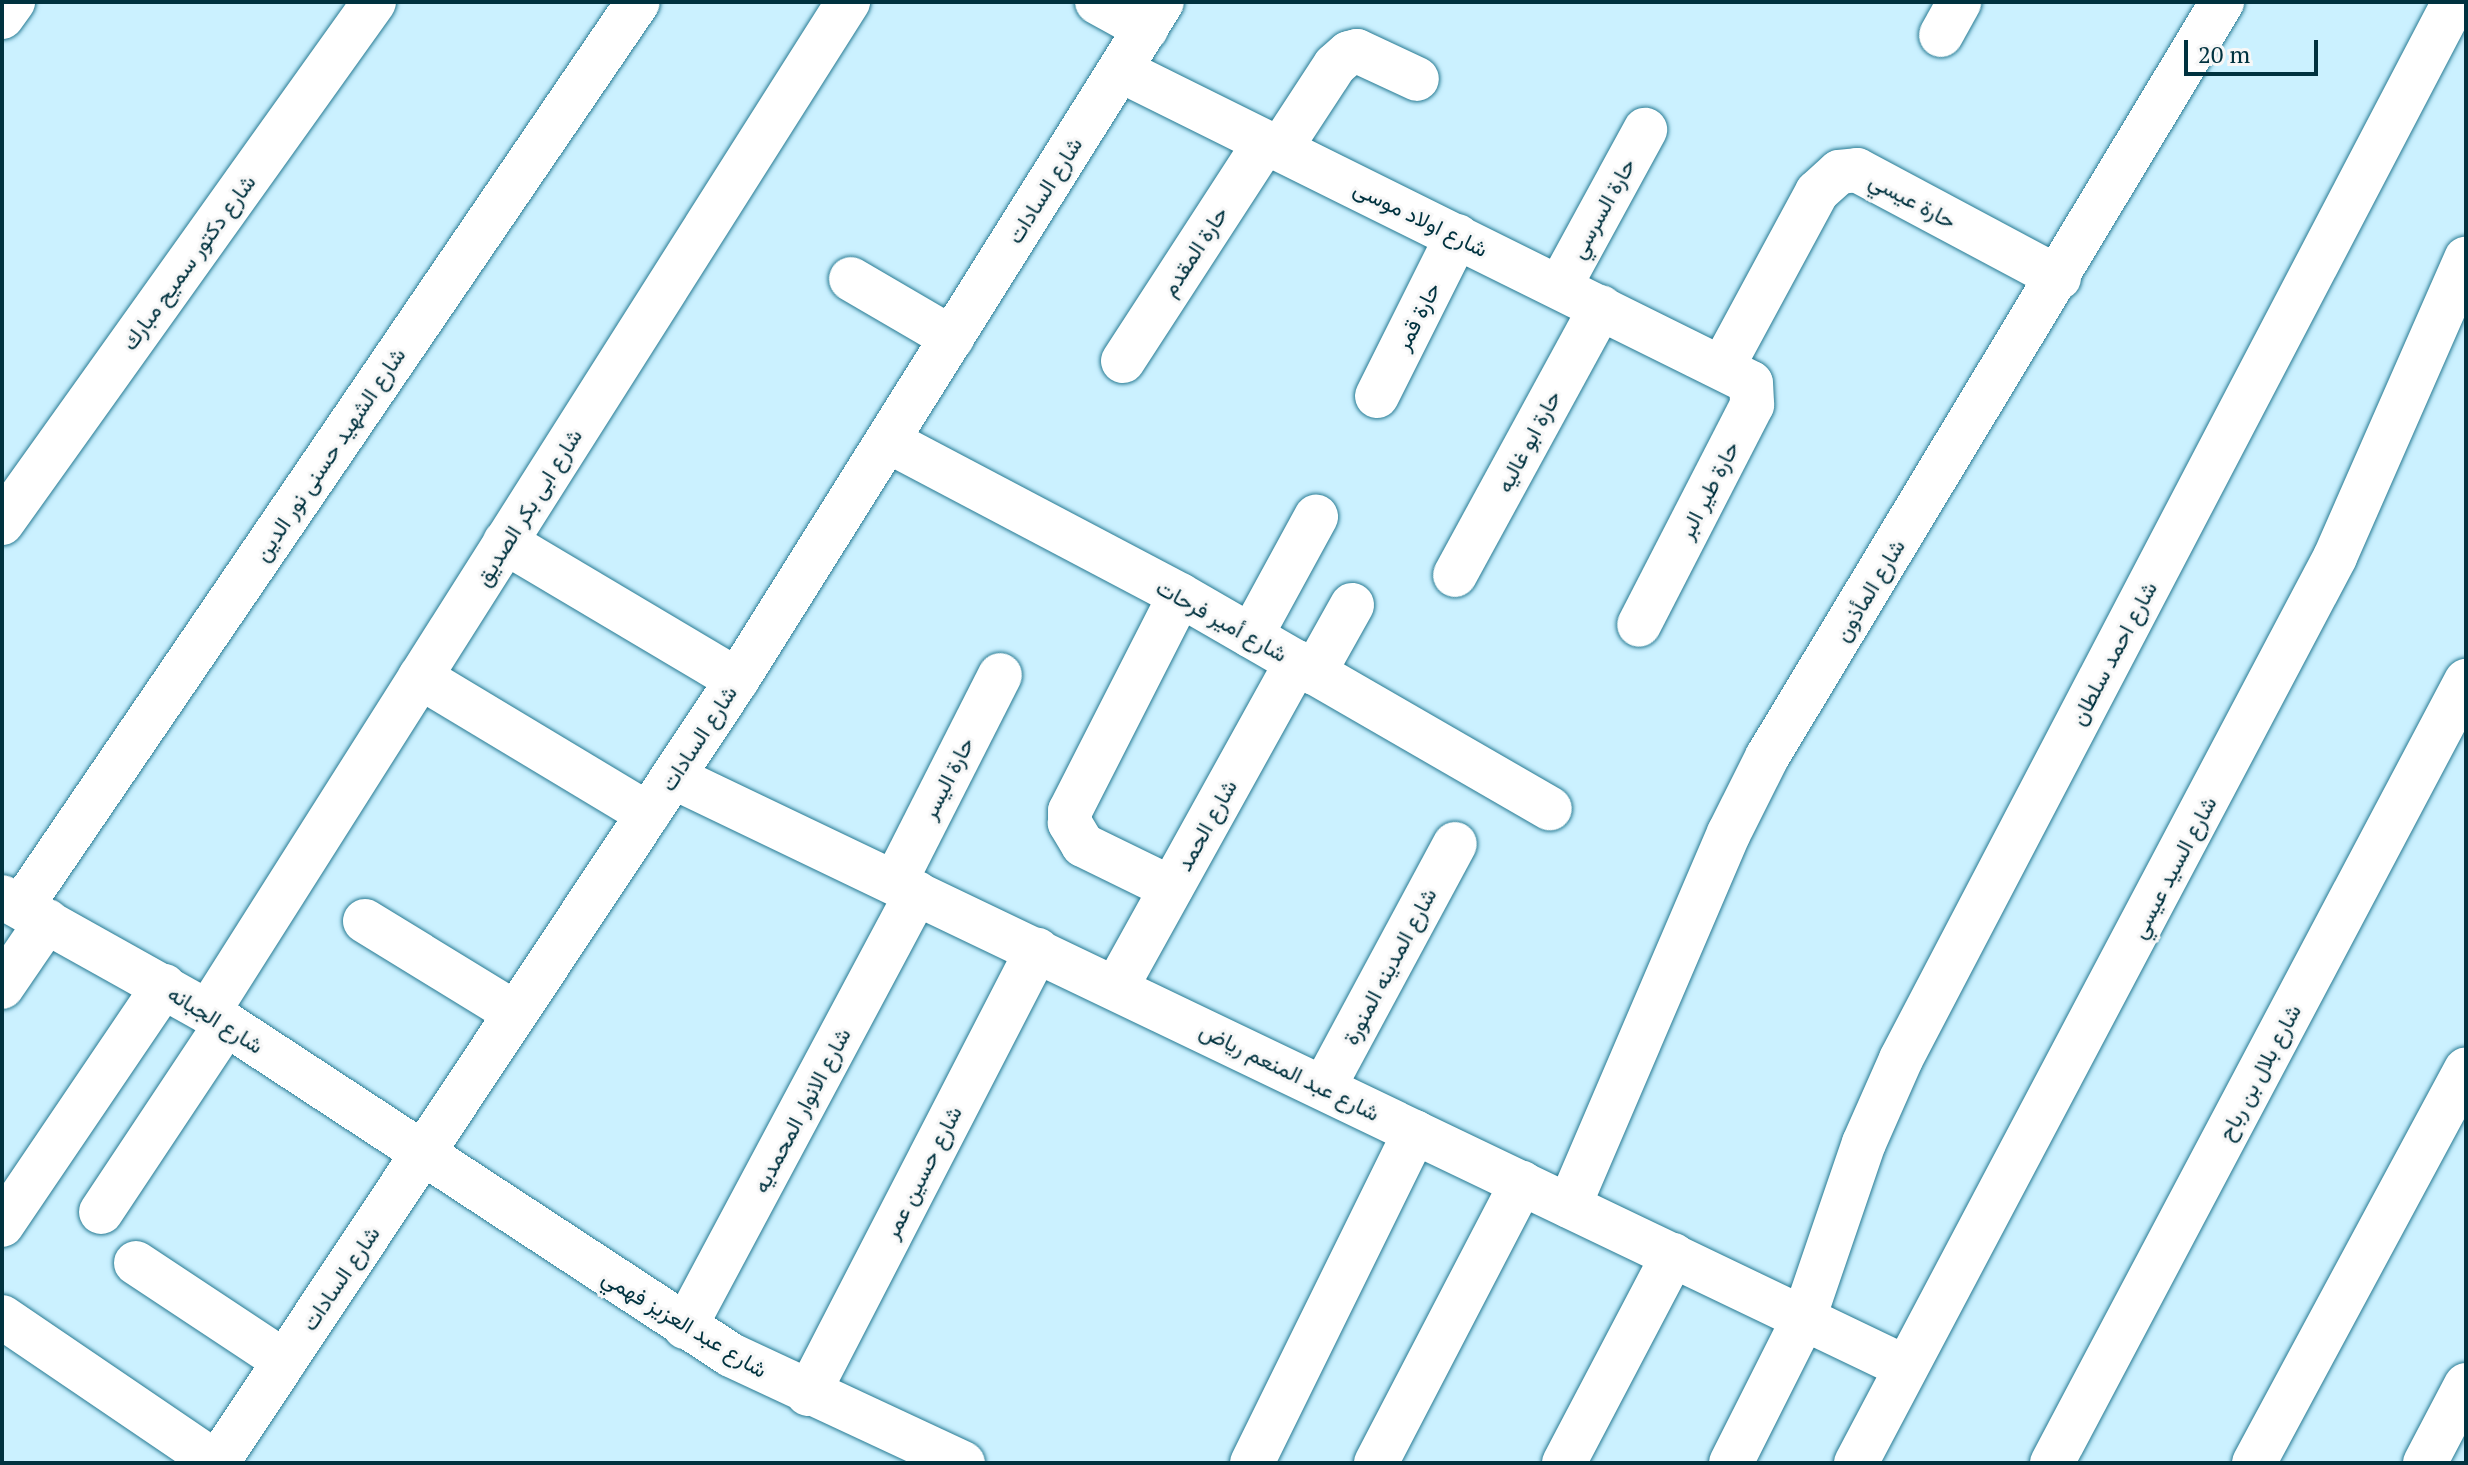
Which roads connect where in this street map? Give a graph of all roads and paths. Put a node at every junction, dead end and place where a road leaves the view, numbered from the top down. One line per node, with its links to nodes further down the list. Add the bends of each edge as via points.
1 (13, 2): 9 (street)
2 (374, 2): 26 (street, شارع دكتور سميح مبارك)
3 (638, 2): 44 (street, شارع الشهيد حسنى نور الدين)
4 (848, 2): 27 (street, شارع ابى بكر الصديق)
5 (1097, 2): 8 (street)
6 (2222, 2): 16 (street, شارع المأذون)
7 (2454, 2): 63 (street, شارع احمد سلطان, via 1901,1059 1864,1143)
8 (1154, 15): 10 (street, شارع السادات)
9 (2, 17)
10 (1120, 70): 13 (street, شارع اولاد موسى); 20 (street, شارع السادات)
11 (1417, 79): 13 (street, حارة المقدم, via 1357,51 1349,53)
12 (1645, 130): 18 (street, حارة السرسي)
13 (1272, 146): 14 (street, شارع اولاد موسى); 21 (street, حارة المقدم)
14 (1457, 236): 18 (street, شارع اولاد موسى); 23 (street, حارة قمر)
15 (2466, 259): 66 (street, شارع السيد عيسي, via 2328,571)
16 (2059, 278): 22 (street, حارة عيسي, via 1857,170 1839,172 1817,192); 57 (street, شارع المأذون, via 1767,757 1729,833)
17 (851, 279): 20 (street)
18 (1560, 286): 19 (street, شارع اولاد موسى)
19 (1601, 307): 22 (street, شارع اولاد موسى); 28 (street, حارة ابو غاليه)
20 (952, 338): 24 (street, شارع السادات)
21 (1123, 361)
22 (1723, 366): 31 (street, حارة طير البر, via 1751,383 1752,405)
23 (1377, 396)
24 (888, 441): 29 (street, شارع أمير فرحات); 36 (street, شارع السادات)
25 (1316, 517): 32 (street)
26 (2, 523)
27 (505, 542): 35 (street, شارع ابى بكر الصديق); 36 (street)
28 (1455, 575)
29 (1180, 595): 32 (street, شارع أمير فرحات); 43 (street, via 1075,798 1070,823 1083,845)
30 (1352, 605): 33 (street, شارع الحمد)
31 (1639, 625)
32 (1251, 636): 33 (street, شارع أمير فرحات)
33 (1305, 668): 39 (street, شارع أمير فرحات); 43 (street, شارع الحمد)
34 (1000, 675): 42 (street, حارة اليسر)
35 (420, 677): 40 (street); 51 (street, شارع ابى بكر الصديق)
36 (737, 680): 38 (street, شارع السادات)
37 (2466, 681): 76 (street, شارع بلال بن رباح)
38 (673, 777): 40 (street, شارع السادات); 42 (street, شارع عبد المنعم رياض)
39 (1550, 809)
40 (648, 814): 50 (street, شارع السادات)
41 (1455, 844): 53 (street, شارع المدينه المنورة)
42 (906, 887): 46 (street, شارع عبد المنعم رياض); 64 (street, شارع الانوار المحمديه)
43 (1171, 888): 49 (street, شارع الحمد)
44 (23, 908): 47 (street, شارع الجبانه); 48 (street, شارع الشهيد حسنى نور الدين)
45 (365, 921): 50 (street)
46 (1037, 950): 49 (street, شارع عبد المنعم رياض); 68 (street, شارع حسين عمر)
47 (164, 986): 51 (street, شارع الجبانه); 59 (street)
48 (2, 987)
49 (1116, 988): 53 (street, شارع عبد المنعم رياض)
50 (515, 1013): 55 (street, شارع السادات)
51 (217, 1018): 55 (street, شارع الجبانه); 58 (street, شارع ابى بكر الصديق)
52 (2466, 1069): 77 (street)
53 (1324, 1087): 54 (street, شارع عبد المنعم رياض)
54 (1415, 1132): 56 (street, شارع عبد المنعم رياض); 71 (street)
55 (421, 1155): 64 (street, شارع عبد العزيز فهمي); 65 (street, شارع السادات)
56 (1522, 1183): 57 (street, شارع عبد المنعم رياض); 72 (street)
57 (1569, 1206): 60 (street, شارع عبد المنعم رياض)
58 (101, 1212)
59 (2, 1225)
60 (1673, 1255): 63 (street, شارع عبد المنعم رياض); 73 (street)
61 (136, 1263): 65 (street)
62 (2, 1317): 69 (street)
63 (1804, 1318): 66 (street, شارع عبد المنعم رياض); 74 (street, شارع احمد سلطان)
64 (685, 1327): 68 (street, شارع عبد العزيز فهمي)
65 (284, 1361): 69 (street, شارع السادات)
66 (1905, 1367): 75 (street, شارع السيد عيسي)
67 (2466, 1385): 78 (street)
68 (808, 1394): 70 (street, شارع عبد العزيز فهمي)
69 (217, 1463)
70 (963, 1463)
71 (1252, 1463)
72 (1376, 1463)
73 (1564, 1463)
74 (1731, 1463)
75 (1856, 1463)
76 (2052, 1463)
77 (2254, 1463)
78 (2425, 1463)

